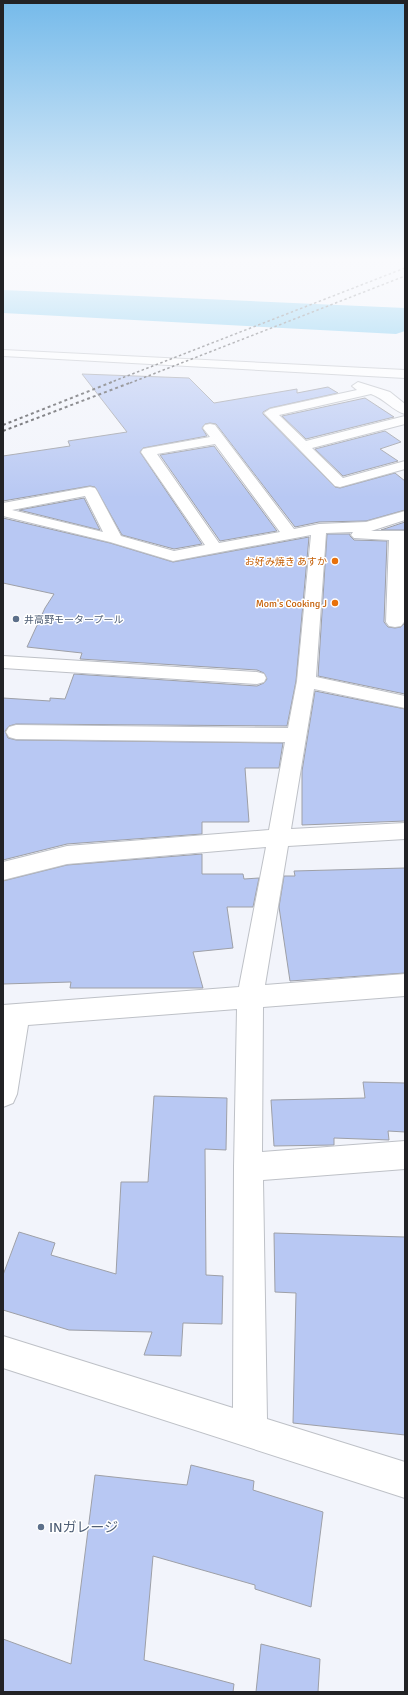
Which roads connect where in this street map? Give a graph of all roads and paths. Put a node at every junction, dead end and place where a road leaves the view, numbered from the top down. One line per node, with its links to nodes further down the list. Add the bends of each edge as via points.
1 (3, 353): 2 (street)
2 (310, 369): 3 (street); 4 (street)
3 (405, 374)
4 (373, 390): 5 (street, via 386,395); 9 (street, via 270,413)
5 (405, 410)
6 (405, 420): 9 (street)
7 (209, 427): 8 (street)
8 (218, 439): 15 (street); 18 (street, via 148,452)
9 (303, 446): 10 (street, via 340,483)
10 (405, 465)
11 (3, 506): 17 (street, via 90,491)
12 (3, 512): 17 (street)
13 (405, 515): 14 (street, via 367,527)
14 (319, 529): 15 (street); 16 (street, via 350,534); 23 (street)
15 (290, 534): 18 (street)
16 (401, 536): 19 (street)
17 (115, 539): 18 (street, via 173,556)
18 (215, 548)
19 (400, 596): 20 (street)
20 (395, 622)
21 (3, 662): 22 (street)
22 (257, 678)
23 (306, 682): 24 (street); 26 (street)
24 (405, 702)
25 (16, 732): 26 (street)
26 (296, 735): 28 (street)
27 (405, 831): 28 (street)
28 (278, 838): 29 (street, via 67,855); 31 (street)
29 (3, 871)
30 (405, 985): 31 (street)
31 (250, 997): 32 (street); 35 (street)
32 (10, 1016): 33 (street)
33 (3, 1094)
34 (405, 1155): 35 (street)
35 (248, 1167): 37 (street)
36 (3, 1352): 37 (street)
37 (250, 1432): 38 (street)
38 (405, 1480)

